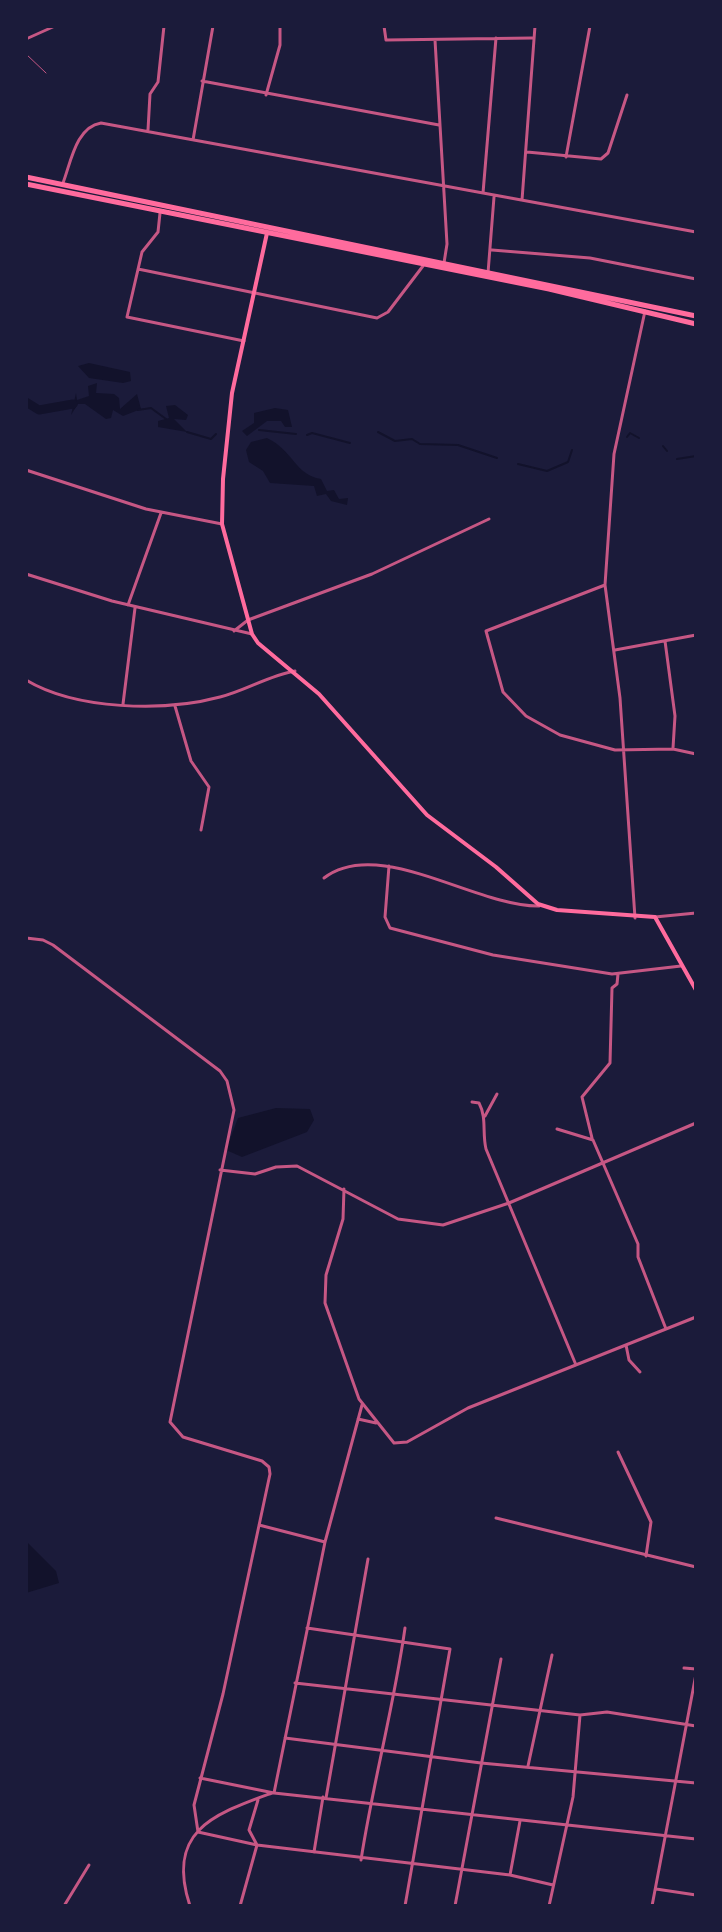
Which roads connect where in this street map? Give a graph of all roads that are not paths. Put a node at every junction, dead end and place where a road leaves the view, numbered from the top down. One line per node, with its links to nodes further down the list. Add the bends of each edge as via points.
1 (55, 26): 10 (street)
2 (164, 26): 18 (street)
3 (213, 26): 14 (street)
4 (280, 26): 15 (street)
5 (384, 26): 11 (street, via 386,40)
6 (535, 26): 9 (street)
7 (590, 26): 21 (street)
8 (496, 37): 9 (street); 11 (street); 26 (street)
9 (534, 38): 20 (street)
10 (26, 39)
11 (435, 40): 17 (street)
12 (26, 54): 13 (lane)
13 (46, 73)
14 (202, 81): 15 (street); 19 (street)
15 (266, 95): 17 (street)
16 (627, 95): 21 (street, via 605,157)
17 (439, 125): 25 (street)
18 (148, 131): 19 (street); 24 (street, via 101,123 88,127)
19 (193, 140): 25 (street)
20 (527, 152): 21 (street); 29 (street)
21 (566, 157)
22 (26, 177): 24 (main road)
23 (26, 184): 24 (main road)
24 (62, 187): 28 (main road)
25 (441, 187): 26 (street); 37 (street)
26 (483, 193): 27 (street)
27 (494, 195): 29 (street); 35 (street)
28 (112, 197): 30 (main road); 31 (main road)
29 (522, 200): 33 (street)
30 (160, 210): 31 (main road); 38 (street, via 158,232 145,246)
31 (196, 214): 32 (main road)
32 (268, 229): 34 (main road); 41 (main road)
33 (696, 232)
34 (373, 250): 36 (main road); 37 (main road)
35 (492, 250): 39 (street); 40 (street, via 590,258)
36 (424, 264): 37 (main road); 41 (street, via 388,312 377,318)
37 (444, 265): 39 (main road)
38 (138, 269): 41 (street); 47 (street, via 127,317)
39 (488, 274): 42 (main road)
40 (696, 279)
41 (254, 291): 47 (main road)
42 (606, 298): 43 (main road); 44 (main road)
43 (659, 310): 44 (main road); 45 (main road); 46 (main road)
44 (645, 311): 53 (street, via 611,479)
45 (696, 316)
46 (696, 324)
47 (244, 341): 51 (main road, via 227,423)
48 (26, 470): 49 (street)
49 (161, 513): 51 (street); 54 (street)
50 (489, 519): 56 (street, via 372,574)
51 (222, 524): 56 (main road)
52 (26, 574): 54 (street)
53 (605, 585): 61 (street); 67 (street, via 486,631 503,692 518,711 560,735)
54 (128, 605): 55 (street)
55 (135, 607): 57 (street); 64 (street)
56 (248, 620): 57 (street); 58 (main road)
57 (234, 631): 58 (street)
58 (252, 634): 62 (main road)
59 (696, 635): 60 (street)
60 (665, 641): 61 (street); 66 (street, via 675,716)
61 (615, 650): 67 (street)
62 (295, 671): 65 (street, via 218,698); 72 (main road, via 427,815)
63 (26, 680): 64 (street, via 65,695)
64 (123, 704): 65 (street)
65 (175, 706): 69 (street, via 191,761 209,787)
66 (673, 749): 67 (street); 68 (street)
67 (625, 751): 75 (street)
68 (696, 754)
69 (201, 830)
70 (389, 866): 71 (street, via 351,865); 72 (street, via 507,901); 78 (street, via 385,917 390,928 493,955)
71 (324, 878)
72 (543, 906): 75 (main road)
73 (696, 913): 74 (street)
74 (655, 917): 75 (main road); 77 (main road)
75 (635, 918)
76 (26, 938): 87 (street, via 43,940 66,954 220,1071 234,1110)
77 (681, 966): 78 (street); 79 (main road)
78 (618, 974): 85 (street, via 612,988 610,1063 582,1097)
79 (696, 990)
80 (497, 1094): 82 (street)
81 (472, 1102): 82 (street, via 479,1103)
82 (485, 1116): 89 (street, via 481,1131)
83 (696, 1123): 86 (street)
84 (557, 1129): 85 (street)
85 (593, 1140): 86 (street)
86 (601, 1162): 89 (street); 91 (street, via 638,1244 638,1257)
87 (220, 1170): 88 (street, via 255,1174 297,1166); 100 (street, via 170,1422 183,1437 269,1467)
88 (344, 1189): 89 (street, via 398,1219 424,1225 456,1222); 95 (street, via 343,1219 324,1296)
89 (509, 1203): 93 (street)
90 (696, 1317): 91 (street)
91 (666, 1329): 92 (street)
92 (626, 1345): 93 (street); 94 (street, via 629,1360)
93 (576, 1365): 97 (street, via 468,1408 413,1439 394,1443)
94 (640, 1372)
95 (362, 1405): 96 (street); 97 (street)
96 (358, 1419): 97 (street); 101 (street)
97 (376, 1423)
98 (618, 1452): 102 (street, via 651,1522)
99 (496, 1518): 102 (street)
100 (259, 1525): 101 (street); 129 (street)
101 (325, 1542): 105 (street)
102 (646, 1556): 104 (street)
103 (368, 1559): 107 (street)
104 (696, 1567)
105 (307, 1628): 107 (street); 113 (street)
106 (405, 1628): 108 (street)
107 (356, 1634): 108 (street); 114 (street)
108 (403, 1641): 115 (street); 116 (street, via 450,1649)
109 (552, 1655): 118 (street)
110 (501, 1659): 117 (street)
111 (684, 1668): 112 (street)
112 (696, 1672): 120 (street)
113 (295, 1683): 114 (street); 122 (street)
114 (346, 1690): 115 (street); 123 (street)
115 (396, 1696): 116 (street); 124 (street)
116 (441, 1701): 117 (street); 125 (street)
117 (491, 1706): 118 (street); 126 (street)
118 (541, 1711): 119 (street); 127 (street)
119 (580, 1715): 120 (street, via 607,1712); 128 (street)
120 (686, 1724): 121 (street); 130 (street)
121 (696, 1726)
122 (285, 1738): 123 (street); 132 (street)
123 (335, 1746): 124 (street); 133 (street)
124 (384, 1750): 125 (street); 135 (street)
125 (432, 1757): 126 (street); 136 (street)
126 (481, 1763): 127 (street); 137 (street)
127 (528, 1766): 128 (street)
128 (577, 1772): 130 (street); 139 (street)
129 (199, 1778): 132 (street); 140 (street, via 193,1812)
130 (677, 1782): 131 (street); 141 (street)
131 (696, 1783)
132 (274, 1793): 133 (street); 134 (street)
133 (324, 1797): 135 (street); 144 (street)
134 (259, 1798): 140 (street, via 215,1815); 143 (street, via 249,1830)
135 (370, 1803): 136 (street); 145 (street)
136 (421, 1809): 137 (street); 147 (street)
137 (469, 1816): 138 (street); 148 (street)
138 (520, 1821): 139 (street); 149 (street)
139 (567, 1826): 141 (street); 150 (street)
140 (198, 1832): 143 (street); 154 (street, via 190,1841 185,1869)
141 (665, 1833): 142 (street); 151 (street)
142 (696, 1839)
143 (257, 1845): 144 (street); 155 (street)
144 (314, 1852): 145 (street)
145 (361, 1860): 147 (street)
146 (89, 1865): 153 (street)
147 (412, 1865): 148 (street); 156 (street)
148 (460, 1870): 149 (street); 157 (street)
149 (510, 1875): 150 (street)
150 (553, 1885): 158 (street)
151 (655, 1889): 152 (street); 159 (street)
152 (696, 1895)
153 (64, 1906)
154 (190, 1906)
155 (240, 1906)
156 (405, 1906)
157 (455, 1906)
158 (549, 1906)
159 (652, 1906)

